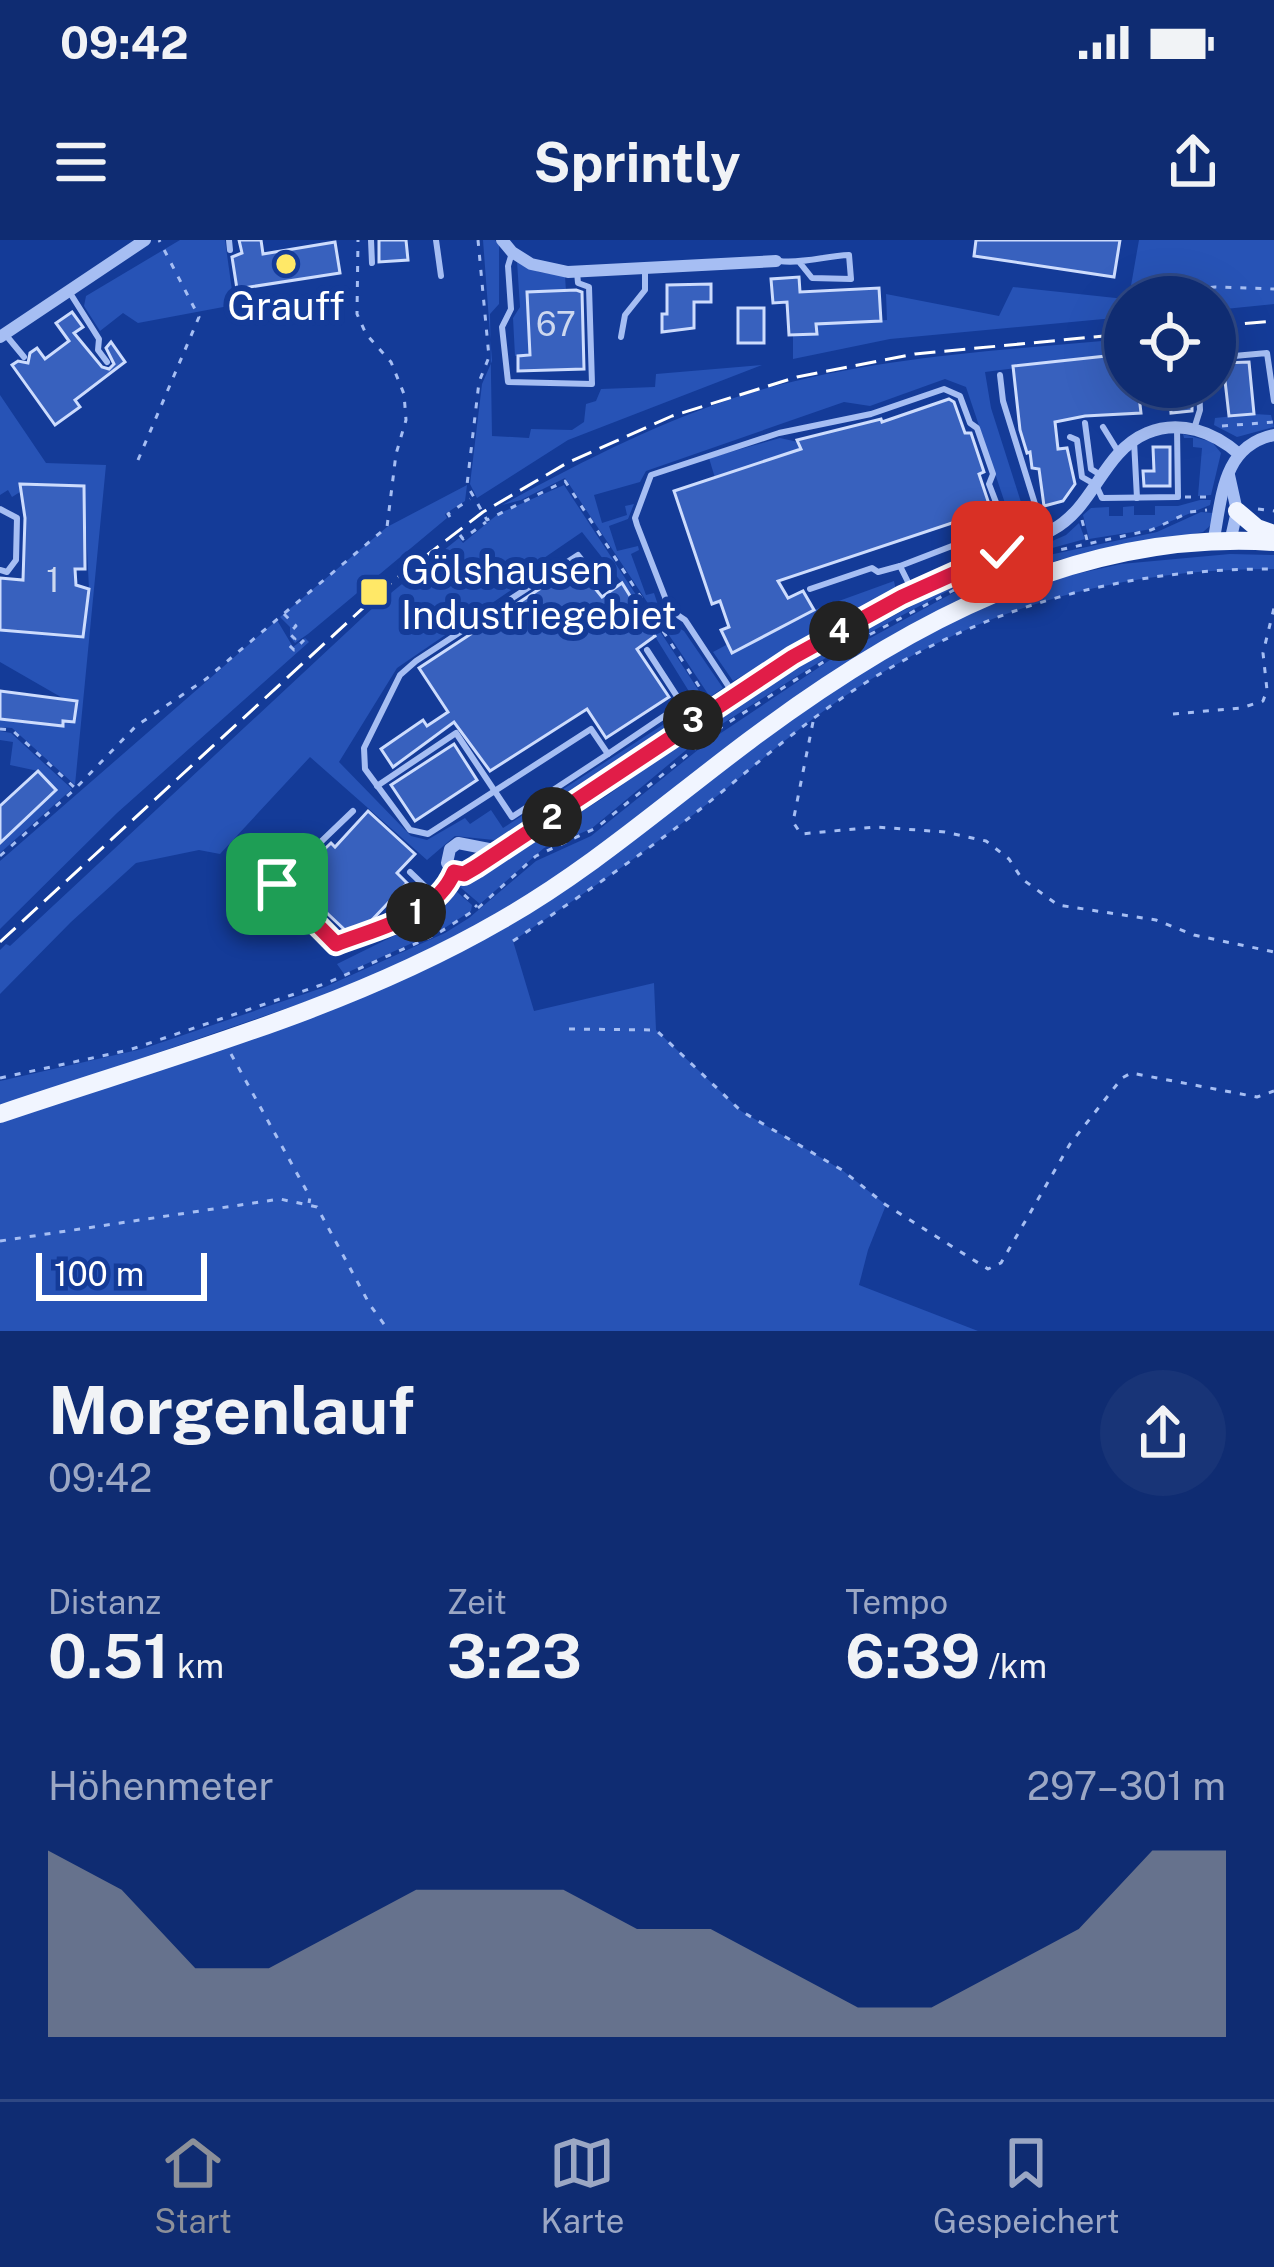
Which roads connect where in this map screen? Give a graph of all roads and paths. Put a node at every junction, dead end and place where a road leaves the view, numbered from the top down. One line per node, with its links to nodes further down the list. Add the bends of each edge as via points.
1 (145, 240): 17 (street)
2 (159, 240): 37 (path, via 199,317)
3 (358, 240): 60 (path, via 357,314 391,362 405,407 387,527)
4 (370, 240): 10 (lane)
5 (436, 240): 14 (lane)
6 (478, 240): 38 (path, via 489,357)
7 (502, 240): 8 (street)
8 (512, 252): 13 (street); 13 (lane, via 511,309 502,327 508,382 592,384 589,287 578,284)
9 (776, 261): 11 (lane); 12 (street)
10 (372, 263)
11 (800, 263): 11 (lane, via 849,255 851,279 812,278)
12 (645, 269): 13 (street); 19 (lane, via 645,290 625,315)
13 (577, 272)
14 (441, 276)
15 (1236, 288): 16 (path)
16 (1274, 289)
17 (68, 291): 18 (street); 22 (lane)
18 (3, 335): 21 (lane)
19 (621, 337)
20 (1236, 356): 24 (lane, via 1267,353)
21 (23, 358)
22 (107, 362)
23 (1000, 375): 48 (lane)
24 (1274, 401)
25 (1200, 408): 30 (lane)
26 (1274, 422): 31 (path, via 1217,426)
27 (1085, 423): 39 (lane)
28 (1102, 427): 35 (lane)
29 (1178, 428): 30 (street); 34 (street); 40 (lane)
30 (1194, 429): 31 (street)
31 (1210, 434): 36 (street)
32 (1274, 435): 36 (street)
33 (1070, 437): 39 (lane)
34 (1134, 441): 35 (street); 41 (lane)
35 (1119, 453): 39 (street)
36 (1239, 454): 44 (street)
37 (138, 460)
38 (467, 484)
39 (1093, 490): 41 (lane); 48 (street); 51 (path)
40 (1178, 496): 41 (lane); 44 (path, via 1212,497)
41 (1137, 497)
42 (472, 498): 46 (path)
43 (0, 509): 55 (lane, via 16,518 16,560)
44 (1227, 510): 45 (path); 50 (main road); 51 (path, via 1190,512 1151,530); 52 (street)
45 (1274, 511)
46 (450, 517)
47 (487, 520): 49 (path)
48 (1044, 533): 58 (street)
49 (460, 535)
50 (1274, 538): 52 (main road)
51 (1088, 542): 79 (path, via 954,590 850,645 723,726 596,828 536,856)
52 (1222, 542): 86 (main road, via 1057,568 933,620 811,696 541,896 438,955)
53 (900, 566): 57 (lane); 58 (lane); 63 (lane, via 991,531 1002,518 977,428 960,396 944,389 651,475 637,525 670,610)
54 (1274, 569): 66 (path, via 1205,569 1048,597 920,650)
55 (0, 570)
56 (594, 574): 70 (lane, via 578,555 406,667 364,748)
57 (810, 589)
58 (913, 592): 63 (street)
59 (1274, 608): 65 (path, via 1262,700)
60 (282, 613): 61 (path, via 296,626 289,645 294,650); 71 (path, via 136,726)
61 (304, 640)
62 (647, 650): 64 (lane)
63 (733, 693): 67 (street)
64 (682, 704): 67 (lane); 69 (lane)
65 (1173, 714)
66 (814, 720): 80 (path); 81 (path, via 794,822 801,834 876,826 986,842 1058,905 1156,920)
67 (692, 721): 74 (street)
68 (0, 729): 71 (path, via 12,730)
69 (608, 754): 72 (lane, via 512,817); 72 (lane, via 591,729)
70 (377, 786): 72 (lane, via 419,834); 72 (lane, via 456,733)
71 (75, 789): 75 (path)
72 (496, 793)
73 (353, 811): 78 (lane, via 277,884 336,944)
74 (499, 851): 77 (street); 77 (street, via 454,845 447,863)
75 (0, 856)
76 (410, 872): 78 (lane)
77 (457, 873): 78 (lane); 79 (path, via 457,887)
78 (437, 898)
79 (478, 908): 84 (path, via 327,983 129,1050)
80 (513, 941)
81 (1274, 952)
82 (569, 1029): 85 (path, via 656,1030 741,1112 988,1269 1001,1263 1070,1144 1122,1078 1131,1073 1257,1097)
83 (231, 1054): 87 (path)
84 (0, 1078)
85 (1274, 1091)
86 (0, 1114)
87 (309, 1205): 88 (path, via 280,1199); 89 (path)
88 (0, 1241)
89 (389, 1331)

